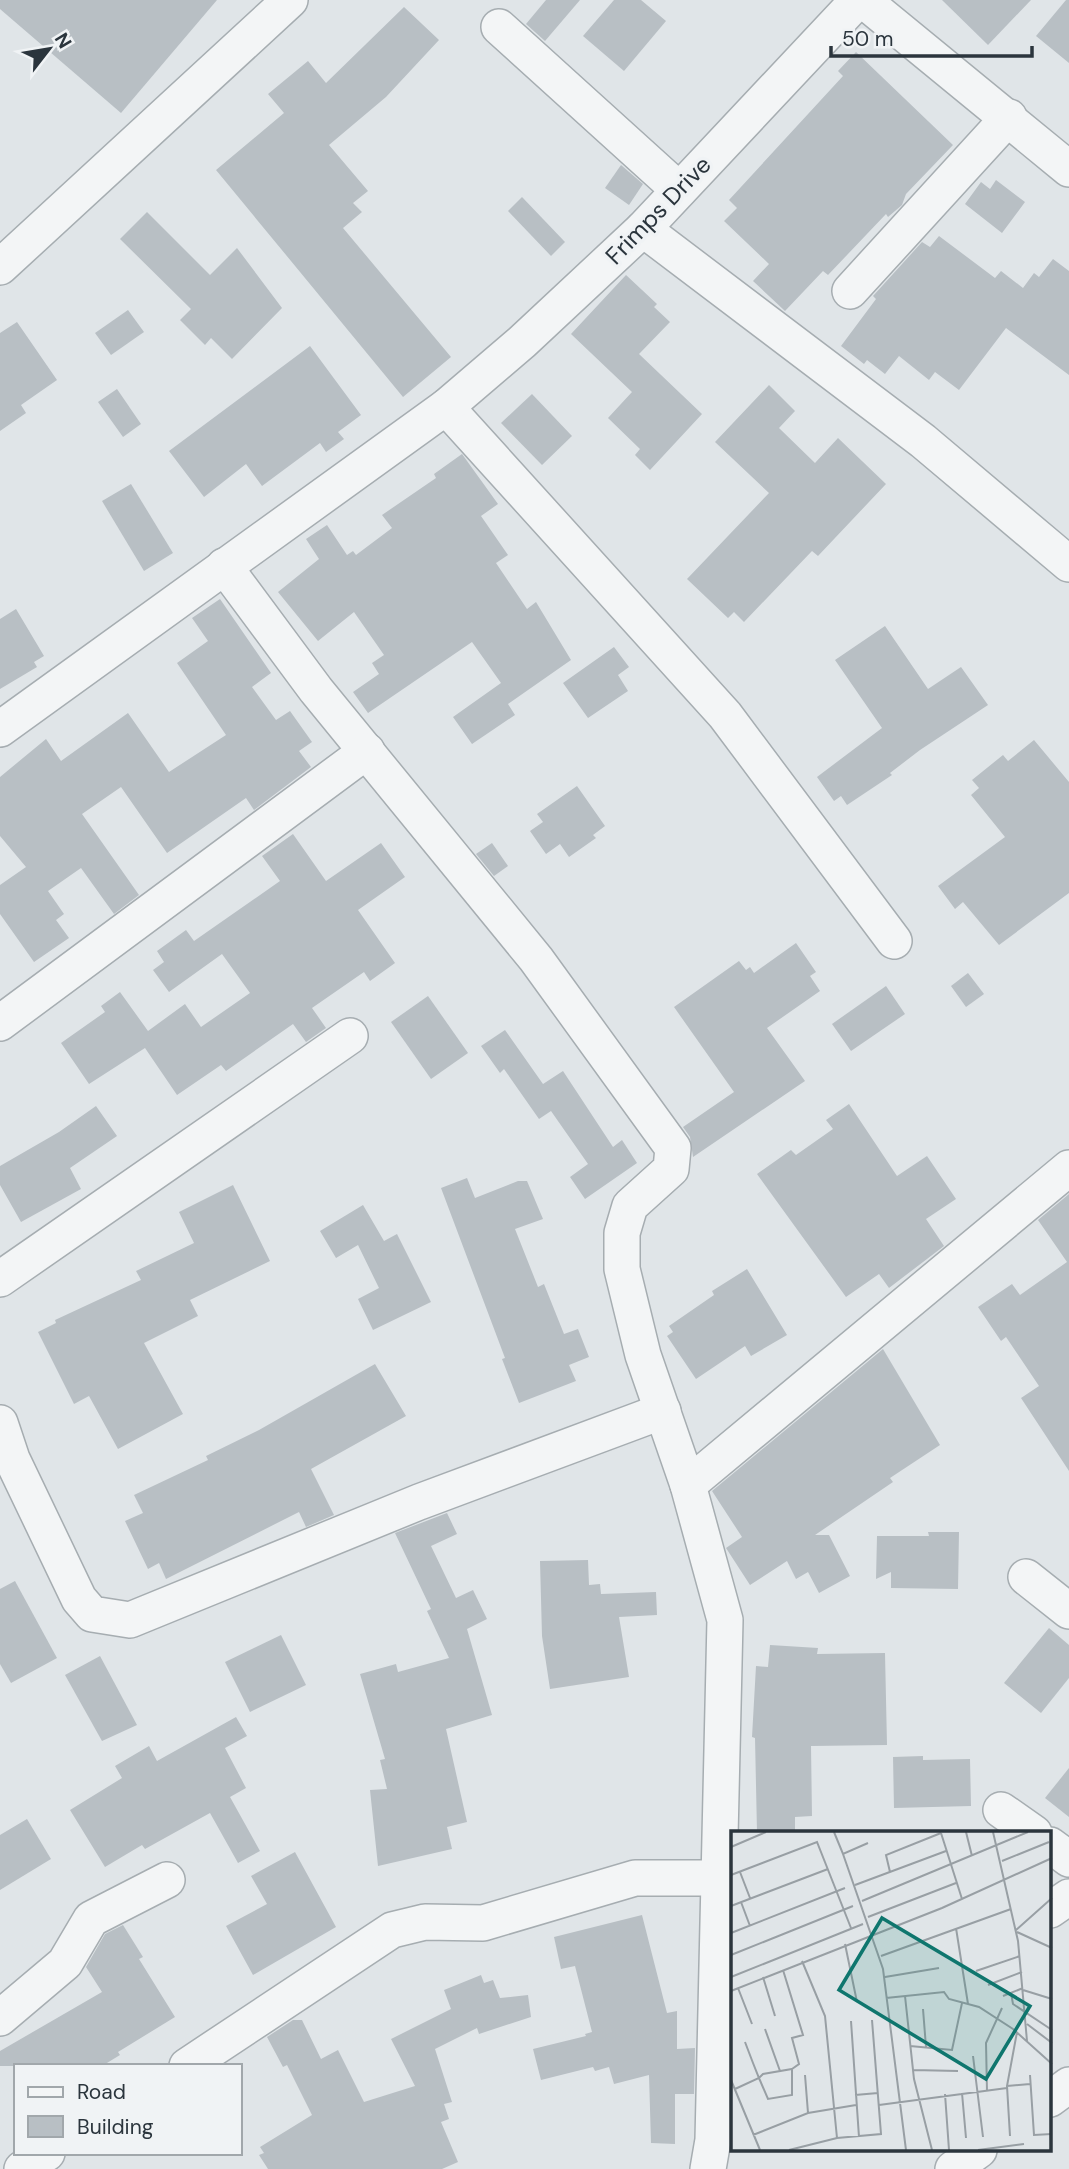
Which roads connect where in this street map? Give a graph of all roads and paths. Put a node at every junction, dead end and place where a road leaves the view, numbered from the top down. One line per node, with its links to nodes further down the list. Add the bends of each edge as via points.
1 (290, 0): 8 (street)
2 (861, 0): 4 (street); 6 (street, Frimps Drive)
3 (499, 27): 6 (street)
4 (1009, 117): 5 (street); 9 (street)
5 (1069, 169)
6 (679, 190): 7 (street, Frimps Drive)
7 (643, 229): 10 (street, Frimps Drive); 11 (street, via 923,441)
8 (0, 267)
9 (850, 291)
10 (446, 407): 12 (street, Frimps Drive); 15 (street, via 725,715)
11 (1069, 564)
12 (224, 566): 13 (street, Frimps Drive); 14 (street)
13 (0, 729)
14 (366, 751): 16 (street); 20 (street, via 536,959 670,1141 671,1168 631,1206 622,1233 622,1269 643,1355)
15 (894, 941)
16 (0, 1023)
17 (350, 1036): 19 (street)
18 (1069, 1168): 22 (street)
19 (0, 1279)
20 (663, 1411): 21 (street, via 419,1502 130,1620 92,1614 79,1599); 22 (street)
21 (0, 1423)
22 (688, 1485): 29 (street, via 725,1620)
23 (1026, 1577): 24 (street)
24 (1069, 1611)
25 (1001, 1810): 26 (street)
26 (1031, 1831)
27 (1052, 1846): 28 (street)
28 (1069, 1859)
29 (726, 1878): 34 (street, via 635,1878 483,1923 425,1922 391,1930); 37 (street)
30 (167, 1880): 33 (street, via 91,1919 65,1963)
31 (1069, 1897): 32 (street)
32 (1052, 1909)
33 (0, 2018)
34 (190, 2064)
35 (1069, 2085): 36 (street)
36 (1052, 2098)
37 (718, 2149)
38 (976, 2152): 41 (street)
39 (44, 2155): 40 (street)
40 (22, 2169)
41 (953, 2169)

